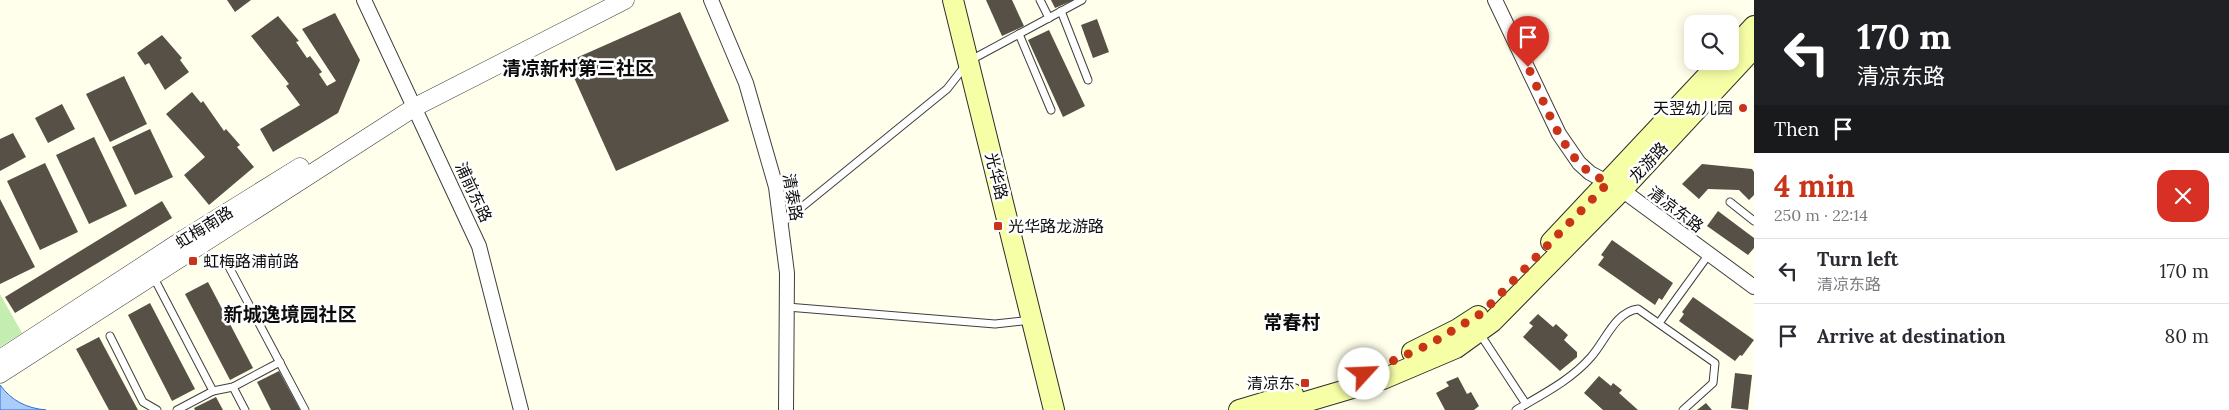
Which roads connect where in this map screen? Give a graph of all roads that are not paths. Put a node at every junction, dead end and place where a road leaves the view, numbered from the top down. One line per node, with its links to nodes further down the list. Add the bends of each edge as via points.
1 (364, 0): 17 (street, 浦前东路)
2 (625, 0): 17 (street, 虹梅南路)
3 (711, 0): 22 (street, 清泰路, via 746,83 776,187)
4 (953, 0): 14 (main road, 光华路)
5 (1040, 0): 9 (lane)
6 (1082, 0): 8 (lane)
7 (1496, 0): 19 (street, 清凉东路, via 1560,134 1579,163 1590,173)
8 (1061, 11): 9 (lane); 16 (lane)
9 (1049, 18): 11 (lane)
10 (1754, 26): 12 (main road)
11 (1019, 34): 14 (lane); 18 (lane)
12 (1739, 42)
13 (1754, 48): 19 (main road, 龙游路)
14 (969, 61): 22 (lane, via 946,89); 28 (main road, 光华路)
15 (1713, 70): 19 (main road, 龙游路)
16 (1088, 80)
17 (415, 108): 25 (street, 虹梅南路); 33 (street, 虹梅南路, via 387,113 184,239); 41 (street, 浦前东路, via 479,246)
18 (1051, 110)
19 (1615, 186): 23 (street, 清凉东路); 30 (main road, 龙游路, via 1492,322); 44 (main road, 龙游路, via 1482,313 1458,329 1364,374)
20 (1730, 202): 21 (lane)
21 (1754, 221)
22 (781, 224): 27 (street, 清泰路)
23 (1709, 254): 26 (street, 清凉东路); 29 (lane)
24 (228, 265): 32 (lane)
25 (153, 276): 33 (street, 虹梅南路); 35 (lane)
26 (1754, 287)
27 (787, 307): 28 (lane, via 994,324); 42 (street, 清泰路)
28 (1032, 320): 43 (main road, 光华路)
29 (1659, 323): 36 (lane, via 1638,309 1628,310 1572,376); 47 (lane, via 1715,363 1713,383)
30 (1478, 332): 36 (lane); 45 (main road, 龙游路, via 1456,348 1383,379)
31 (110, 336): 37 (lane, via 143,402)
32 (280, 362): 34 (lane); 40 (lane)
33 (3, 367)
34 (233, 387): 35 (lane); 39 (lane)
35 (213, 392): 38 (lane)
36 (1526, 404): 46 (lane)
37 (157, 410)
38 (177, 410)
39 (245, 410)
40 (306, 410)
41 (521, 410)
42 (786, 410)
43 (1054, 410)
44 (1239, 410)
45 (1278, 410)
46 (1516, 410)
47 (1683, 410)

